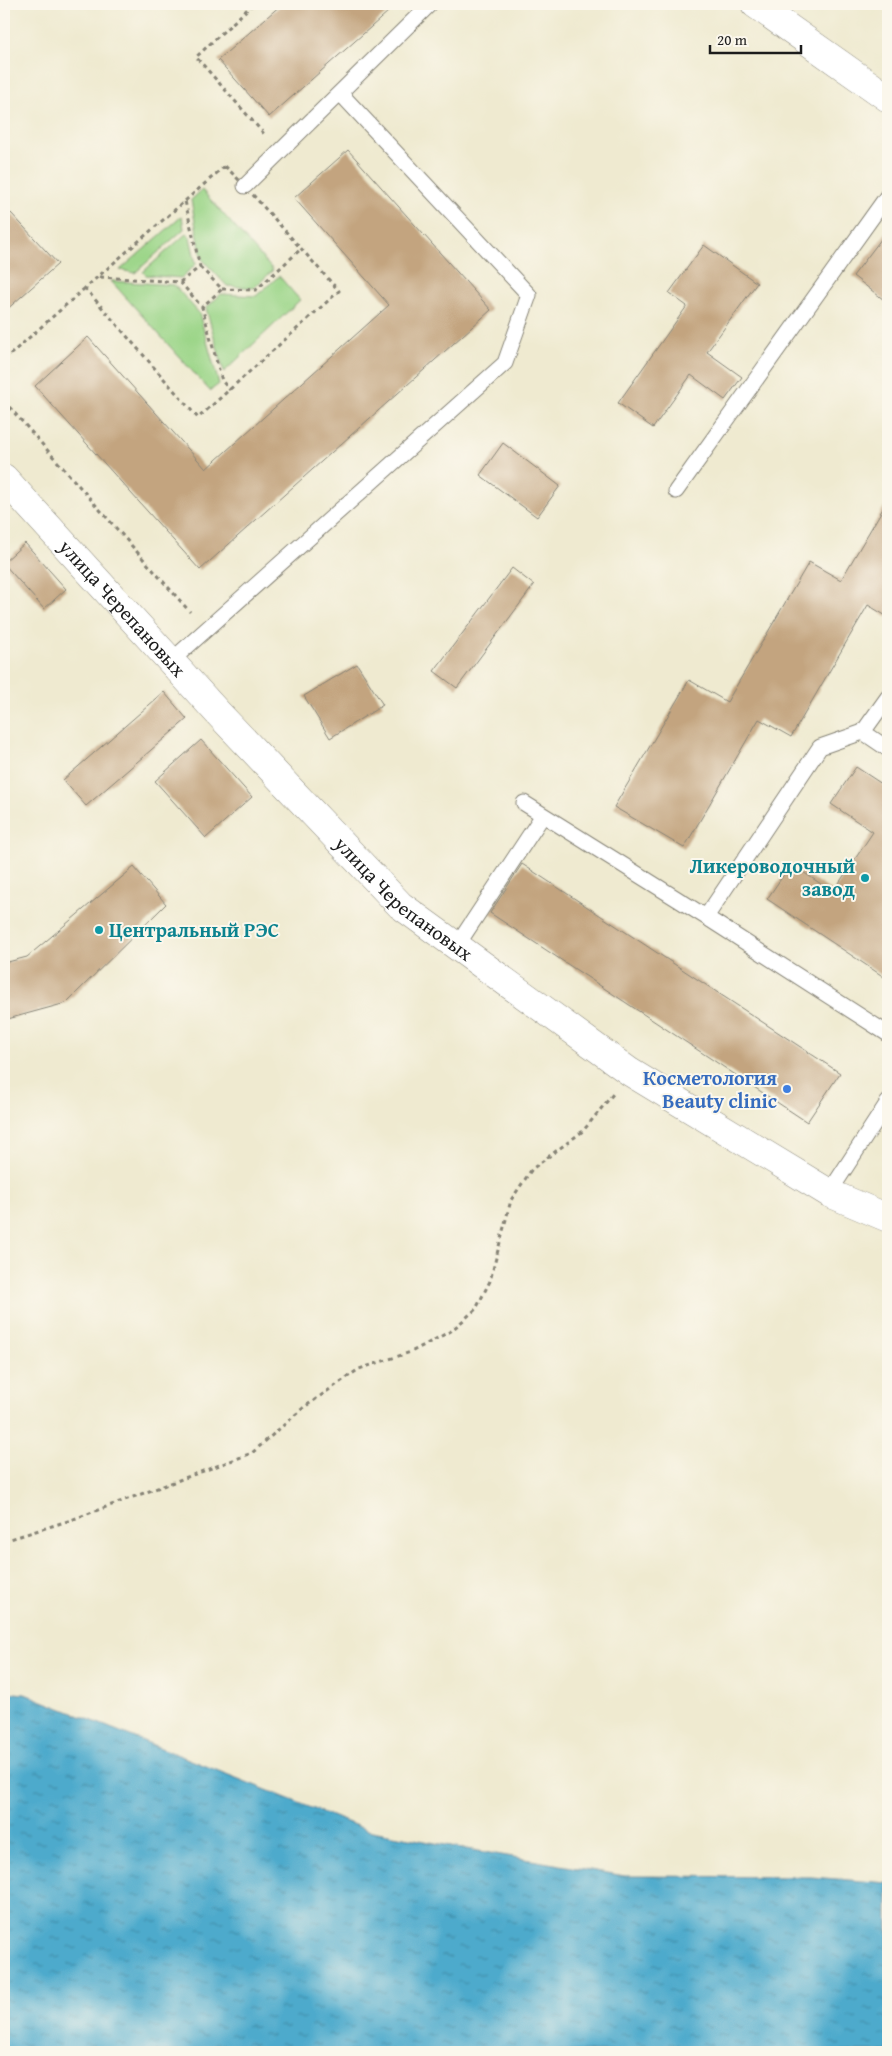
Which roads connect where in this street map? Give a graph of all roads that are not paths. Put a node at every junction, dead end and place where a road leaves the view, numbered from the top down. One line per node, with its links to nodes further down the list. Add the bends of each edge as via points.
1 (430, 4): 3 (lane)
2 (755, 4): 4 (street)
3 (340, 93): 5 (lane); 9 (lane, via 529,295 505,363)
4 (888, 98)
5 (246, 186)
6 (888, 195): 8 (lane)
7 (4, 478): 9 (street, улица Черепановых)
8 (676, 491)
9 (171, 661): 16 (street, улица Черепановых, via 400,905)
10 (888, 697): 11 (lane)
11 (863, 732): 12 (lane); 15 (lane, via 820,747)
12 (888, 749)
13 (524, 803): 14 (lane)
14 (543, 815): 15 (lane); 16 (lane)
15 (706, 917): 17 (lane)
16 (456, 947): 19 (street, улица Черепановых, via 630,1072)
17 (888, 1034)
18 (888, 1102): 19 (lane)
19 (829, 1193): 20 (street, улица Черепановых)
20 (888, 1218)

